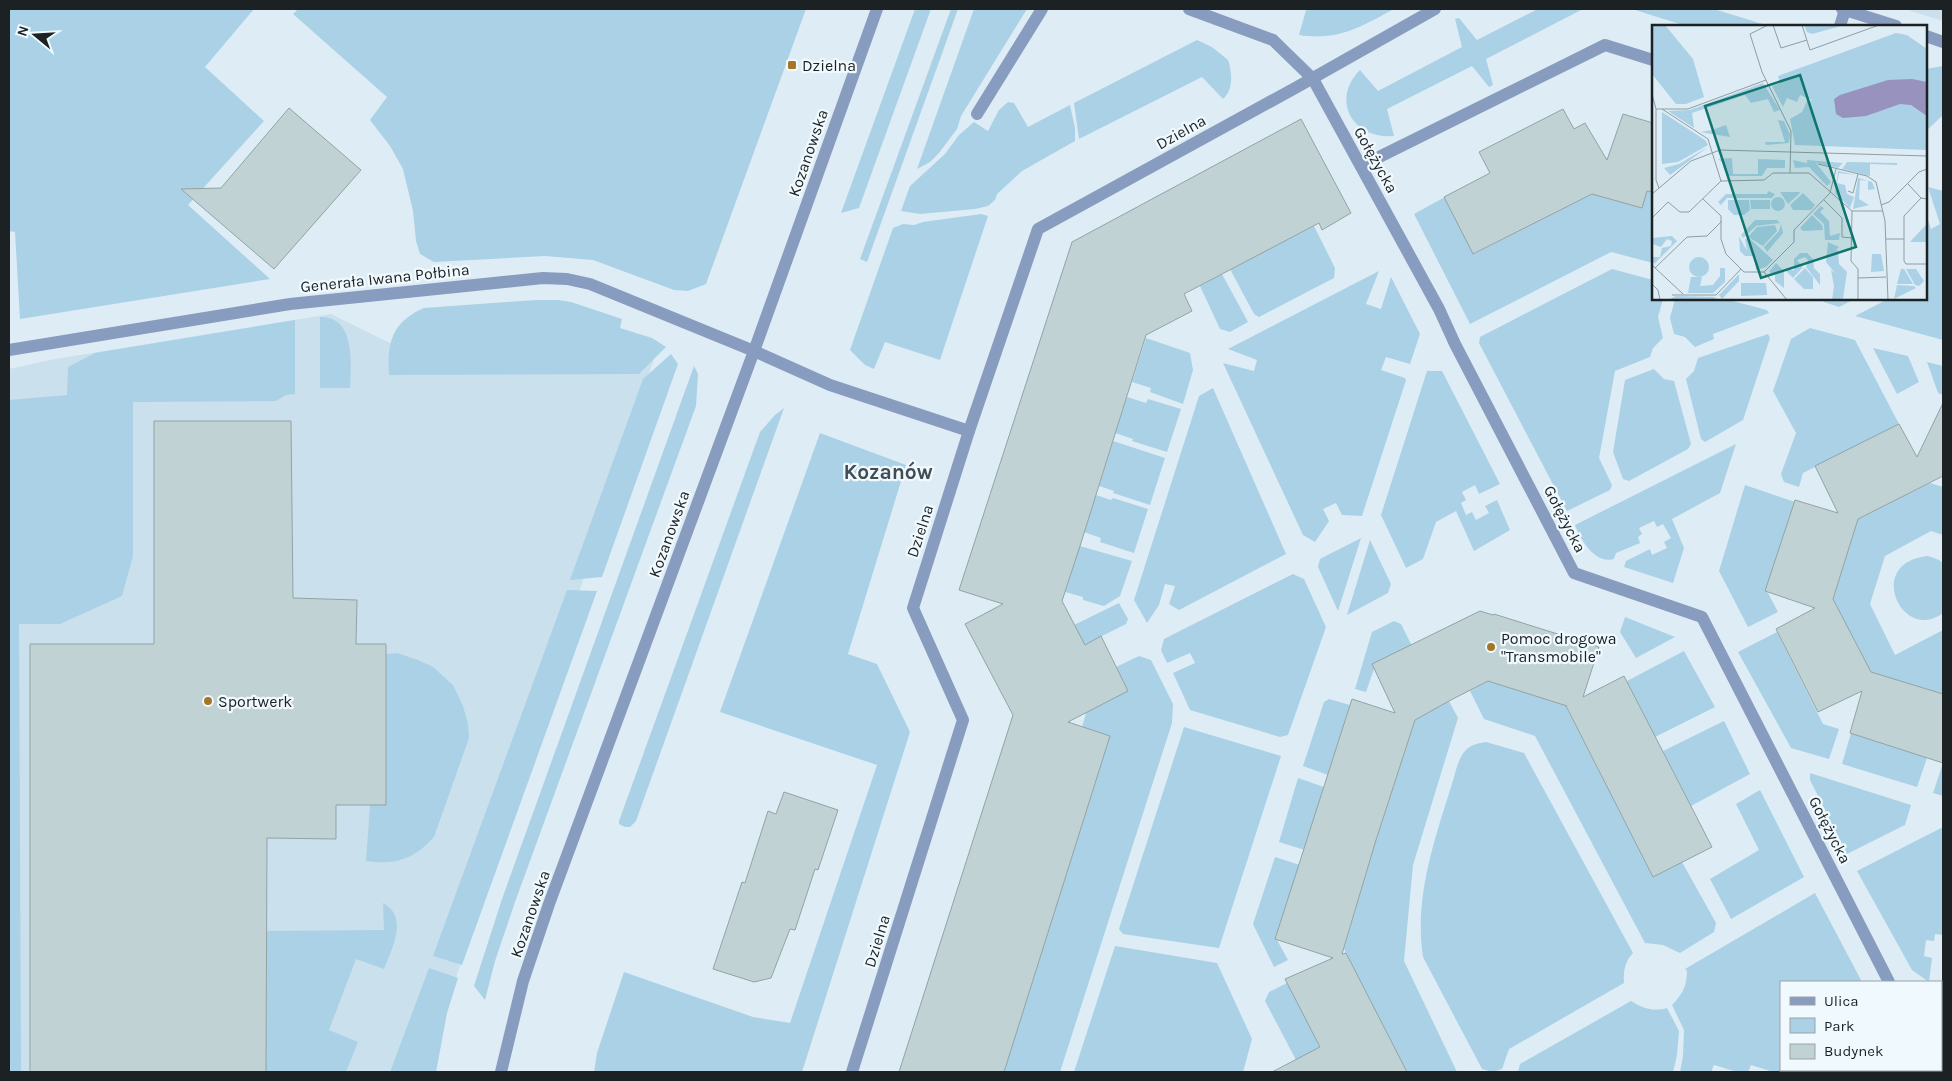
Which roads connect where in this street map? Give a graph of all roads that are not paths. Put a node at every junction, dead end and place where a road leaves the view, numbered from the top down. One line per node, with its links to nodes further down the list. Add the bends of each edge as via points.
1 (877, 9): 15 (street, Kozanowska)
2 (1042, 9): 12 (street)
3 (1189, 9): 11 (street, Gołężycka, via 1273,40)
4 (1435, 9): 11 (street, Dzielna)
5 (1844, 9): 6 (street); 7 (street)
6 (1840, 25)
7 (1893, 25)
8 (1927, 36): 9 (street)
9 (1943, 42)
10 (1652, 60): 13 (street, via 1605,45)
11 (1313, 79): 13 (street, Gołężycka); 16 (street, Dzielna, via 1038,228)
12 (977, 114)
13 (1361, 166): 17 (street, Gołężycka, via 1439,309 1574,573 1702,617)
14 (9, 350): 15 (street, Generała Iwana Połbina, via 290,304 544,278 590,284)
15 (754, 350): 16 (street, Generała Iwana Połbina, via 830,385); 18 (street, Kozanowska, via 549,904 523,981)
16 (969, 431): 19 (street, Dzielna, via 913,608 963,720)
17 (1888, 981)
18 (501, 1072)
19 (852, 1072)

